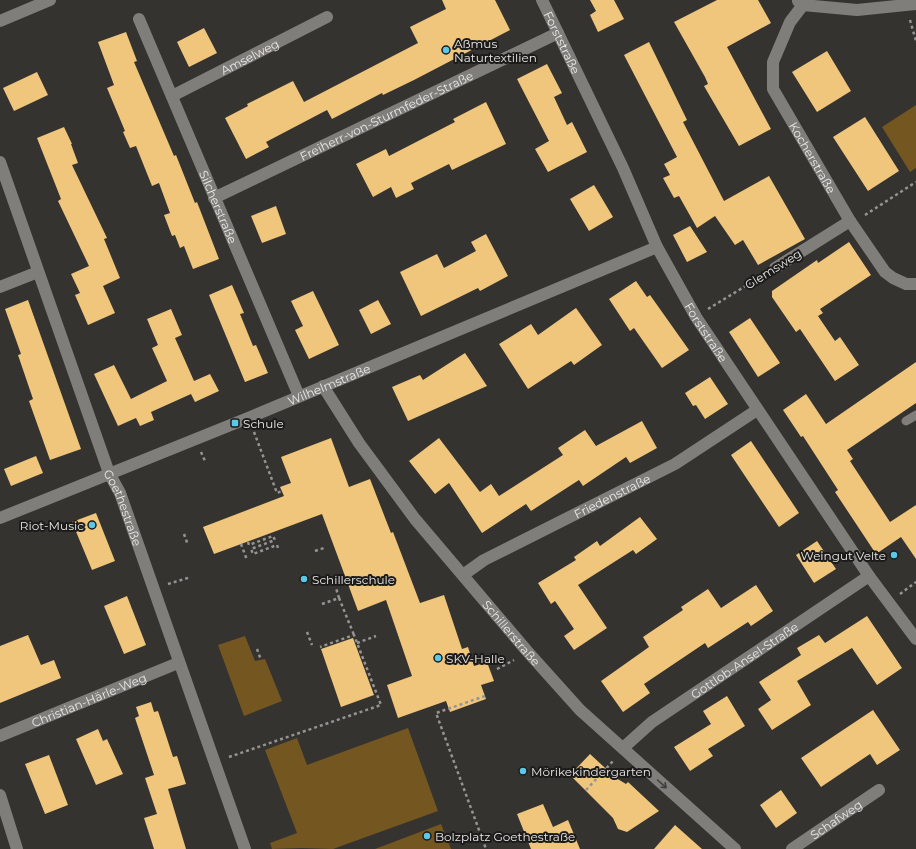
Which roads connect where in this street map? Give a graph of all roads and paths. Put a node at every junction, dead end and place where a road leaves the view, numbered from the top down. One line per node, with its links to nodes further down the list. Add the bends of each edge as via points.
1 (50, 0): 7 (street)
2 (542, 0): 8 (street, Forststraße)
3 (800, 3): 4 (street, via 857,10); 13 (street, Kocherstraße, via 773,62 773,89)
4 (916, 4)
5 (327, 17): 9 (street, Amselweg)
6 (139, 19): 9 (street, Silcherstraße)
7 (0, 21)
8 (558, 34): 12 (street, Freiherr-von-Sturmfeder-Straße); 14 (street, Forststraße, via 623,168)
9 (172, 96): 12 (street, Silcherstraße)
10 (0, 165): 16 (street, Goethestraße)
11 (916, 182): 13 (path, via 862,217)
12 (214, 198): 21 (street, Silcherstraße)
13 (850, 221): 15 (street, Glemsweg); 17 (street, Kocherstraße, via 885,272 906,284)
14 (657, 247): 19 (street, Forststraße); 20 (street, Wilhelmstraße)
15 (775, 268): 19 (path, Glemsweg)
16 (38, 272): 18 (street); 26 (street, Goethestraße)
17 (916, 284)
18 (0, 287)
19 (696, 316): 22 (street, Forststraße)
20 (323, 386): 21 (street, Wilhelmstraße); 37 (street, Schillerstraße, via 359,443 415,519)
21 (299, 396): 24 (street, Wilhelmstraße)
22 (757, 410): 37 (street, Friedenstraße, via 675,464 484,560); 38 (street, Forststraße)
23 (916, 415): 25 (lane)
24 (248, 418): 26 (street, Wilhelmstraße); 27 (path, via 277,493)
25 (906, 422)
26 (109, 473): 28 (street, Wilhelmstraße); 43 (street, Goethestraße, via 120,493)
27 (282, 492)
28 (0, 518)
29 (184, 534): 32 (path)
30 (248, 542): 33 (path, via 249,545 273,536 275,540 251,550 252,554 276,545)
31 (241, 544): 36 (path)
32 (188, 545)
33 (278, 548)
34 (324, 548): 35 (path)
35 (315, 551)
36 (247, 560)
37 (463, 575): 60 (street, Schillerstraße, via 580,710)
38 (869, 576): 49 (street, Forststraße); 60 (street, Gottlob-Ansel-Straße, via 652,722)
39 (191, 577): 43 (path)
40 (329, 579): 41 (path)
41 (318, 584)
42 (336, 588): 44 (path)
43 (154, 589): 55 (street, Goethestraße)
44 (339, 598): 45 (path); 47 (path)
45 (322, 604)
46 (307, 632): 51 (path)
47 (354, 635): 50 (path); 52 (path)
48 (376, 636): 50 (path)
49 (916, 640)
50 (357, 643): 61 (path, via 381,705)
51 (312, 645)
52 (320, 647)
53 (257, 649): 54 (path)
54 (261, 660)
55 (178, 663): 59 (street, Christian-Härle-Weg); 61 (street, Goethestraße)
56 (502, 667): 57 (path)
57 (497, 669)
58 (485, 696): 68 (path, via 436,713)
59 (0, 736)
60 (623, 748): 69 (street, Schillerstraße, one-way to 69)
61 (213, 762): 67 (street, Goethestraße)
62 (606, 769): 63 (path)
63 (586, 790)
64 (879, 790): 70 (street, Schafweg)
65 (0, 795): 66 (street)
66 (17, 849)
67 (245, 849)
68 (486, 849)
69 (735, 849)
70 (792, 849)

